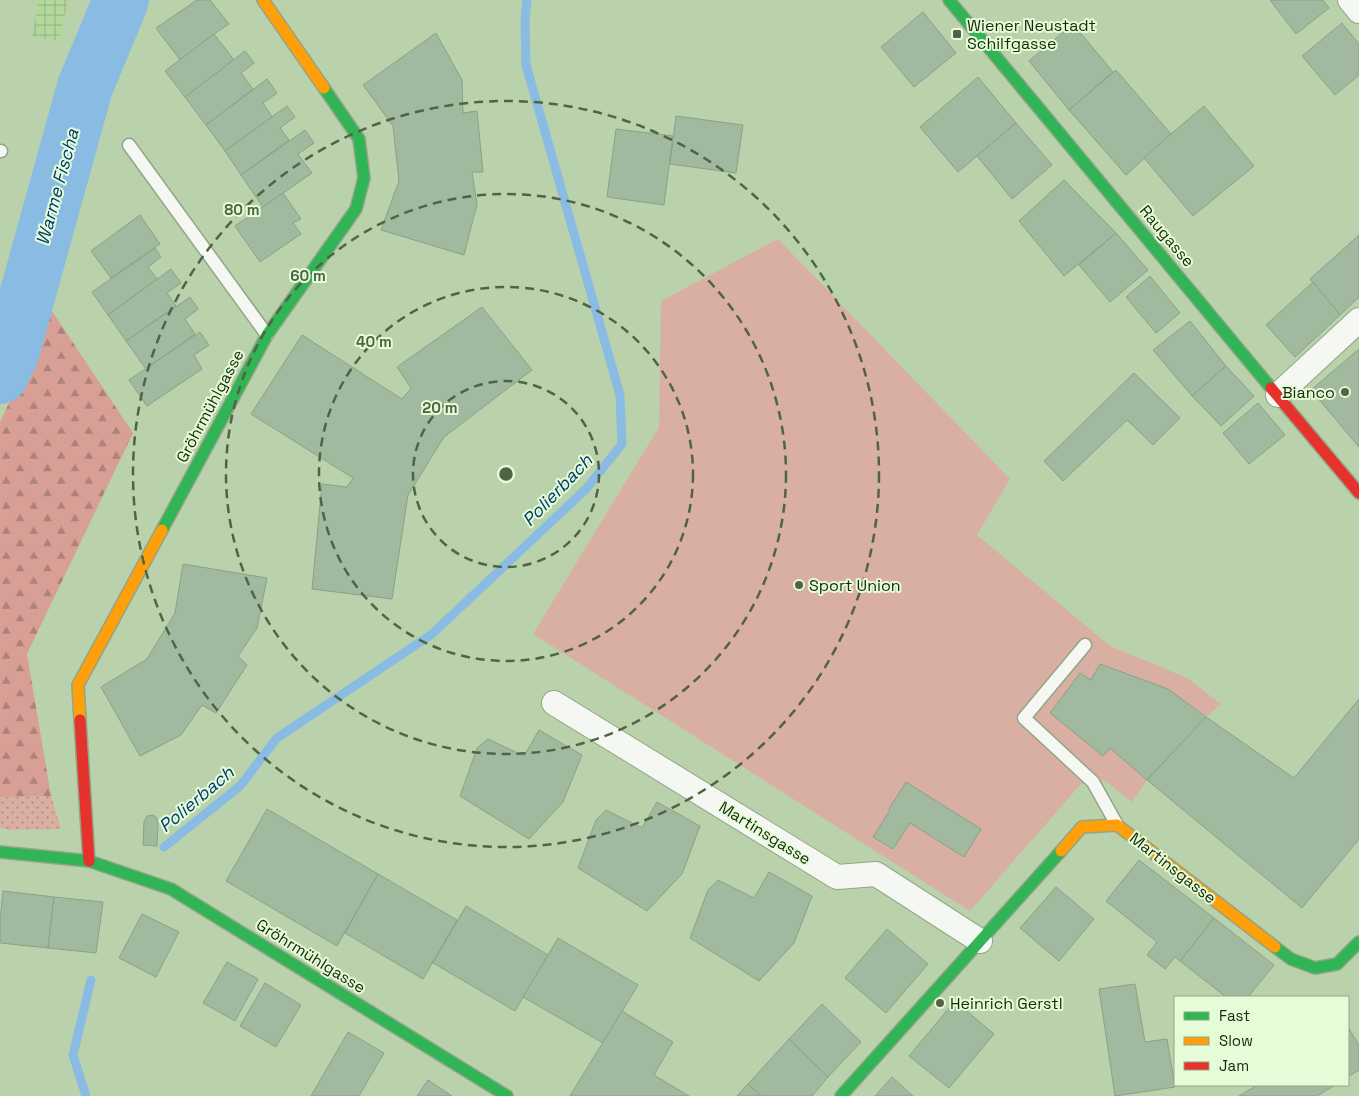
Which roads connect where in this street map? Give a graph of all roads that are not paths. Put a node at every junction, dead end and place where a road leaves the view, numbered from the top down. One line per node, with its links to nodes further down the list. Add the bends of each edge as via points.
1 (263, 0): 7 (street, Gröhrmühlgasse, via 359,139 364,178 356,209)
2 (949, 0): 8 (street, Raugasse)
3 (1350, 0): 4 (street)
4 (1359, 11)
5 (129, 145): 7 (lane)
6 (1359, 320): 8 (street)
7 (266, 334): 14 (street, Gröhrmühlgasse, via 78,684)
8 (1278, 395): 9 (street, Raugasse)
9 (1359, 493)
10 (1085, 645): 12 (lane, via 1024,718 1093,782)
11 (554, 703): 15 (street, Martinsgasse, via 837,877 876,874)
12 (1117, 825): 15 (street, Martinsgasse, via 1082,827); 16 (street, Martinsgasse, via 1291,959 1315,968 1337,964)
13 (0, 852): 14 (street, Gröhrmühlgasse)
14 (89, 861): 17 (street, Gröhrmühlgasse, via 170,889)
15 (980, 941): 18 (street, Martinsgasse)
16 (1359, 942)
17 (507, 1096)
18 (841, 1096)

